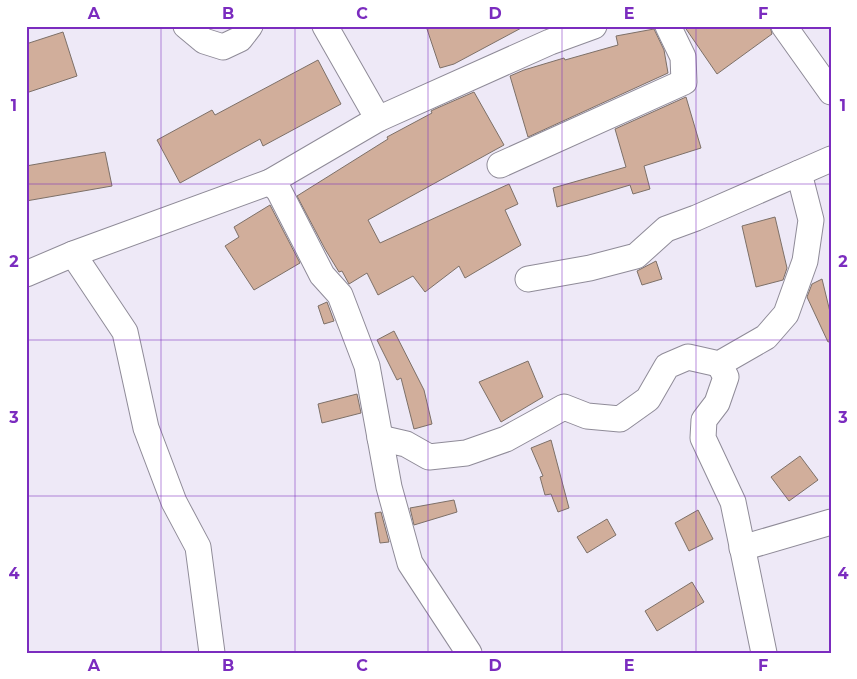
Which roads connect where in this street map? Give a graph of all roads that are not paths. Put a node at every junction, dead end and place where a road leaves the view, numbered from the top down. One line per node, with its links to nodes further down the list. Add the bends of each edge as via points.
1 (186, 26): 2 (street, via 204,41 223,47 240,39)
2 (250, 26)
3 (325, 26): 8 (street)
4 (594, 26): 8 (street, via 550,42)
5 (668, 26): 10 (street, via 683,57 684,82)
6 (784, 26): 7 (street)
7 (831, 92)
8 (378, 119): 12 (street)
9 (831, 159): 11 (street)
10 (500, 165)
11 (799, 173): 15 (street, via 666,229 636,256); 16 (street, via 811,220 805,262 786,314 766,337)
12 (270, 182): 13 (street); 17 (street, via 279,191 322,275 340,295 367,366)
13 (73, 254): 14 (street); 20 (street, via 125,332 146,428 174,502 198,547)
14 (26, 274)
15 (528, 279)
16 (719, 364): 17 (street, via 688,357 667,366 648,399 620,419 587,416 564,407 506,439 466,453 429,457 406,444); 19 (street, via 726,377 718,403 704,420 702,438 733,502)
17 (380, 438): 21 (street, via 389,487 410,563)
18 (831, 522): 19 (street)
19 (742, 548): 22 (street)
20 (212, 653)
21 (469, 653)
22 (764, 653)

